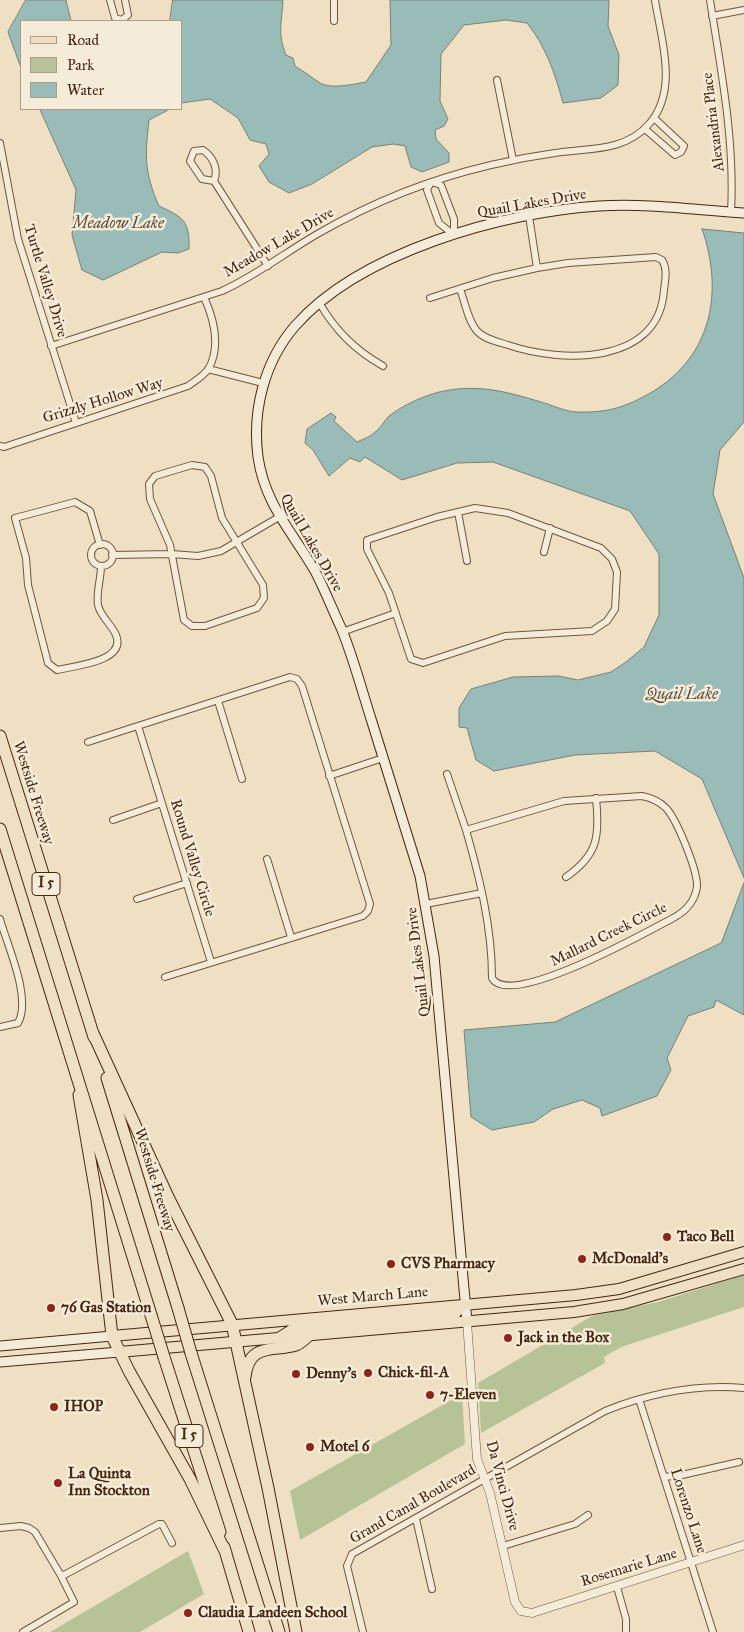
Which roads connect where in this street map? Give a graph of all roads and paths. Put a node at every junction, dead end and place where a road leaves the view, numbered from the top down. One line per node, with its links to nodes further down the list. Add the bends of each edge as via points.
1 (110, 0): 2 (street, via 113,15 122,20 128,15)
2 (126, 0)
3 (334, 0): 8 (street)
4 (655, 0): 10 (street, Meadow Lake Drive, via 666,79 664,95)
5 (710, 0): 7 (street, Alexandria Place)
6 (744, 10): 7 (street)
7 (712, 16): 16 (street, Alexandria Place, via 731,141)
8 (334, 21)
9 (497, 80): 13 (street)
10 (654, 118): 11 (street, Meadow Lake Drive); 11 (street, via 684,146 681,152 675,155)
11 (645, 129): 13 (street, Meadow Lake Drive, via 612,147)
12 (0, 143): 26 (street, Turtle Valley Drive, via 15,226)
13 (513, 160): 15 (street, Meadow Lake Drive)
14 (214, 181): 14 (street, via 216,169 212,160 203,150 194,151 190,157 194,167 202,179); 20 (street)
15 (431, 182): 19 (street, via 441,185 454,219); 19 (street, via 427,190 439,223); 20 (street, Meadow Lake Drive, via 349,217)
16 (731, 212): 17 (main road, Quail Lakes Drive); 18 (main road, Quail Lakes Drive, via 628,205 569,209)
17 (744, 213)
18 (529, 216): 19 (main road, Quail Lakes Drive); 21 (street)
19 (454, 235): 25 (main road, Quail Lakes Drive, via 380,266 334,291)
20 (268, 266): 23 (street, Meadow Lake Drive, via 239,283)
21 (536, 268): 22 (street); 22 (street, via 601,260 659,258 666,267 660,308 643,336 622,349 600,354 534,352 481,334 474,327)
22 (460, 289): 24 (street)
23 (204, 297): 26 (street, Meadow Lake Drive); 28 (street, via 215,333 214,352)
24 (430, 298)
25 (320, 304): 27 (street, via 347,340); 29 (main road, Quail Lakes Drive, via 284,342)
26 (52, 346): 30 (street, Turtle Valley Drive)
27 (383, 366)
28 (208, 369): 29 (street); 30 (street, Grizzly Hollow Way, via 182,390)
29 (263, 383): 33 (main road, Quail Lakes Drive, via 257,429 258,457 268,495)
30 (76, 423): 31 (street, Grizzly Hollow Way)
31 (0, 446)
32 (458, 512): 34 (street, via 475,508 494,510); 40 (street); 42 (street, via 367,540 367,549)
33 (279, 517): 35 (street); 43 (main road, Quail Lakes Drive, via 314,571)
34 (550, 528): 37 (street); 42 (street, via 601,548 616,567 615,609 598,629 585,633 505,636 420,663 410,656)
35 (236, 543): 38 (street, via 221,551 198,556); 38 (street, via 222,518 211,476 205,467 192,465 155,476 149,484 150,499); 38 (street, via 263,585 264,598 257,608 205,626 192,626 184,620)
36 (100, 545): 39 (street, via 107,546); 41 (street, via 91,554 92,561); 41 (street, via 90,511 75,502 15,518 48,662 56,670 108,657 115,652 117,636 98,607)
37 (544, 552)
38 (172, 554): 39 (street)
39 (112, 555): 41 (street, via 108,564)
40 (467, 561)
41 (101, 566)
42 (396, 612): 43 (street)
43 (342, 632): 48 (main road, Quail Lakes Drive)
44 (218, 701): 45 (street); 50 (street, via 290,677 297,679 302,686); 51 (street)
45 (138, 726): 47 (street); 53 (street, Round Valley Circle)
46 (0, 736): 69 (highway, Westside Freeway / I 5)
47 (88, 742)
48 (383, 758): 50 (street); 62 (main road, Quail Lakes Drive)
49 (447, 774): 56 (street, Mallard Creek Circle)
50 (329, 776): 65 (street, via 370,906 363,916)
51 (242, 779)
52 (596, 798): 56 (street, Mallard Creek Circle, via 551,804); 58 (street, via 598,829 594,848 584,864); 60 (street, Mallard Creek Circle, via 642,796 656,800 667,809 696,879 693,899 686,909 563,973 544,980 502,986 492,978 490,934)
53 (162, 803): 54 (street); 59 (street, Round Valley Circle)
54 (113, 820)
55 (0, 829): 70 (highway, I 5)
56 (466, 830): 60 (street, Mallard Creek Circle)
57 (266, 859): 65 (street)
58 (566, 878)
59 (187, 883): 61 (street); 66 (street, Round Valley Circle)
60 (482, 892): 62 (street)
61 (137, 899)
62 (426, 904): 73 (main road, Quail Lakes Drive, via 435,965)
63 (0, 919): 64 (street)
64 (2, 930): 68 (street, via 17,972 22,1013 15,1026)
65 (291, 937): 66 (street)
66 (211, 962): 67 (street)
67 (165, 976)
68 (0, 1027)
69 (92, 1031): 75 (highway, via 168,1197); 103 (highway, Westside Freeway / I 5, bridge)
70 (80, 1080): 76 (highway, via 78,1100 97,1200); 90 (highway, I 5, bridge)
71 (744, 1252): 73 (main road, West March Lane, via 619,1290)
72 (744, 1269): 74 (main road, via 623,1304)
73 (464, 1304): 74 (main road, Da Vinci Drive); 75 (main road, West March Lane); 78 (main road, via 455,1314 293,1329)
74 (467, 1322): 77 (main road); 88 (street, Da Vinci Drive, via 476,1449)
75 (232, 1324): 76 (main road, West March Lane); 79 (highway)
76 (112, 1336): 80 (main road, West March Lane); 81 (highway)
77 (310, 1336): 78 (main road); 83 (highway, via 297,1344 260,1351 248,1365)
78 (277, 1339): 79 (main road)
79 (237, 1342): 81 (main road); 83 (highway)
80 (0, 1346)
81 (119, 1352): 82 (main road); 90 (highway)
82 (0, 1362)
83 (245, 1379): 104 (highway)
84 (744, 1388): 85 (street, Grand Canal Boulevard, via 689,1388)
85 (639, 1399): 87 (street, Lorenzo Lane); 88 (street, Grand Canal Boulevard, via 588,1419)
86 (739, 1462): 87 (street)
87 (664, 1477): 96 (street, Lorenzo Lane)
88 (484, 1479): 91 (street, Grand Canal Boulevard); 95 (street, Da Vinci Drive)
89 (588, 1515): 95 (street, via 575,1524)
90 (212, 1519): 102 (highway, I 5)
91 (416, 1519): 99 (street); 105 (street, Grand Canal Boulevard, via 352,1554 347,1561)
92 (0, 1528): 97 (street, via 29,1528)
93 (172, 1543): 97 (street, via 162,1524 158,1524 64,1575)
94 (744, 1545): 96 (street, Rosemarie Lane)
95 (503, 1546): 100 (street, Da Vinci Drive, via 515,1602)
96 (691, 1563): 98 (street, Rosemarie Lane); 107 (street, Lorenzo Lane)
97 (60, 1574): 101 (street, via 74,1602)
98 (617, 1586): 100 (street, Rosemarie Lane, via 532,1613); 106 (street)
99 (432, 1589)
100 (521, 1611)
101 (23, 1632)
102 (249, 1632)
103 (279, 1632)
104 (296, 1632)
105 (362, 1632)
106 (626, 1632)
107 (713, 1632)

